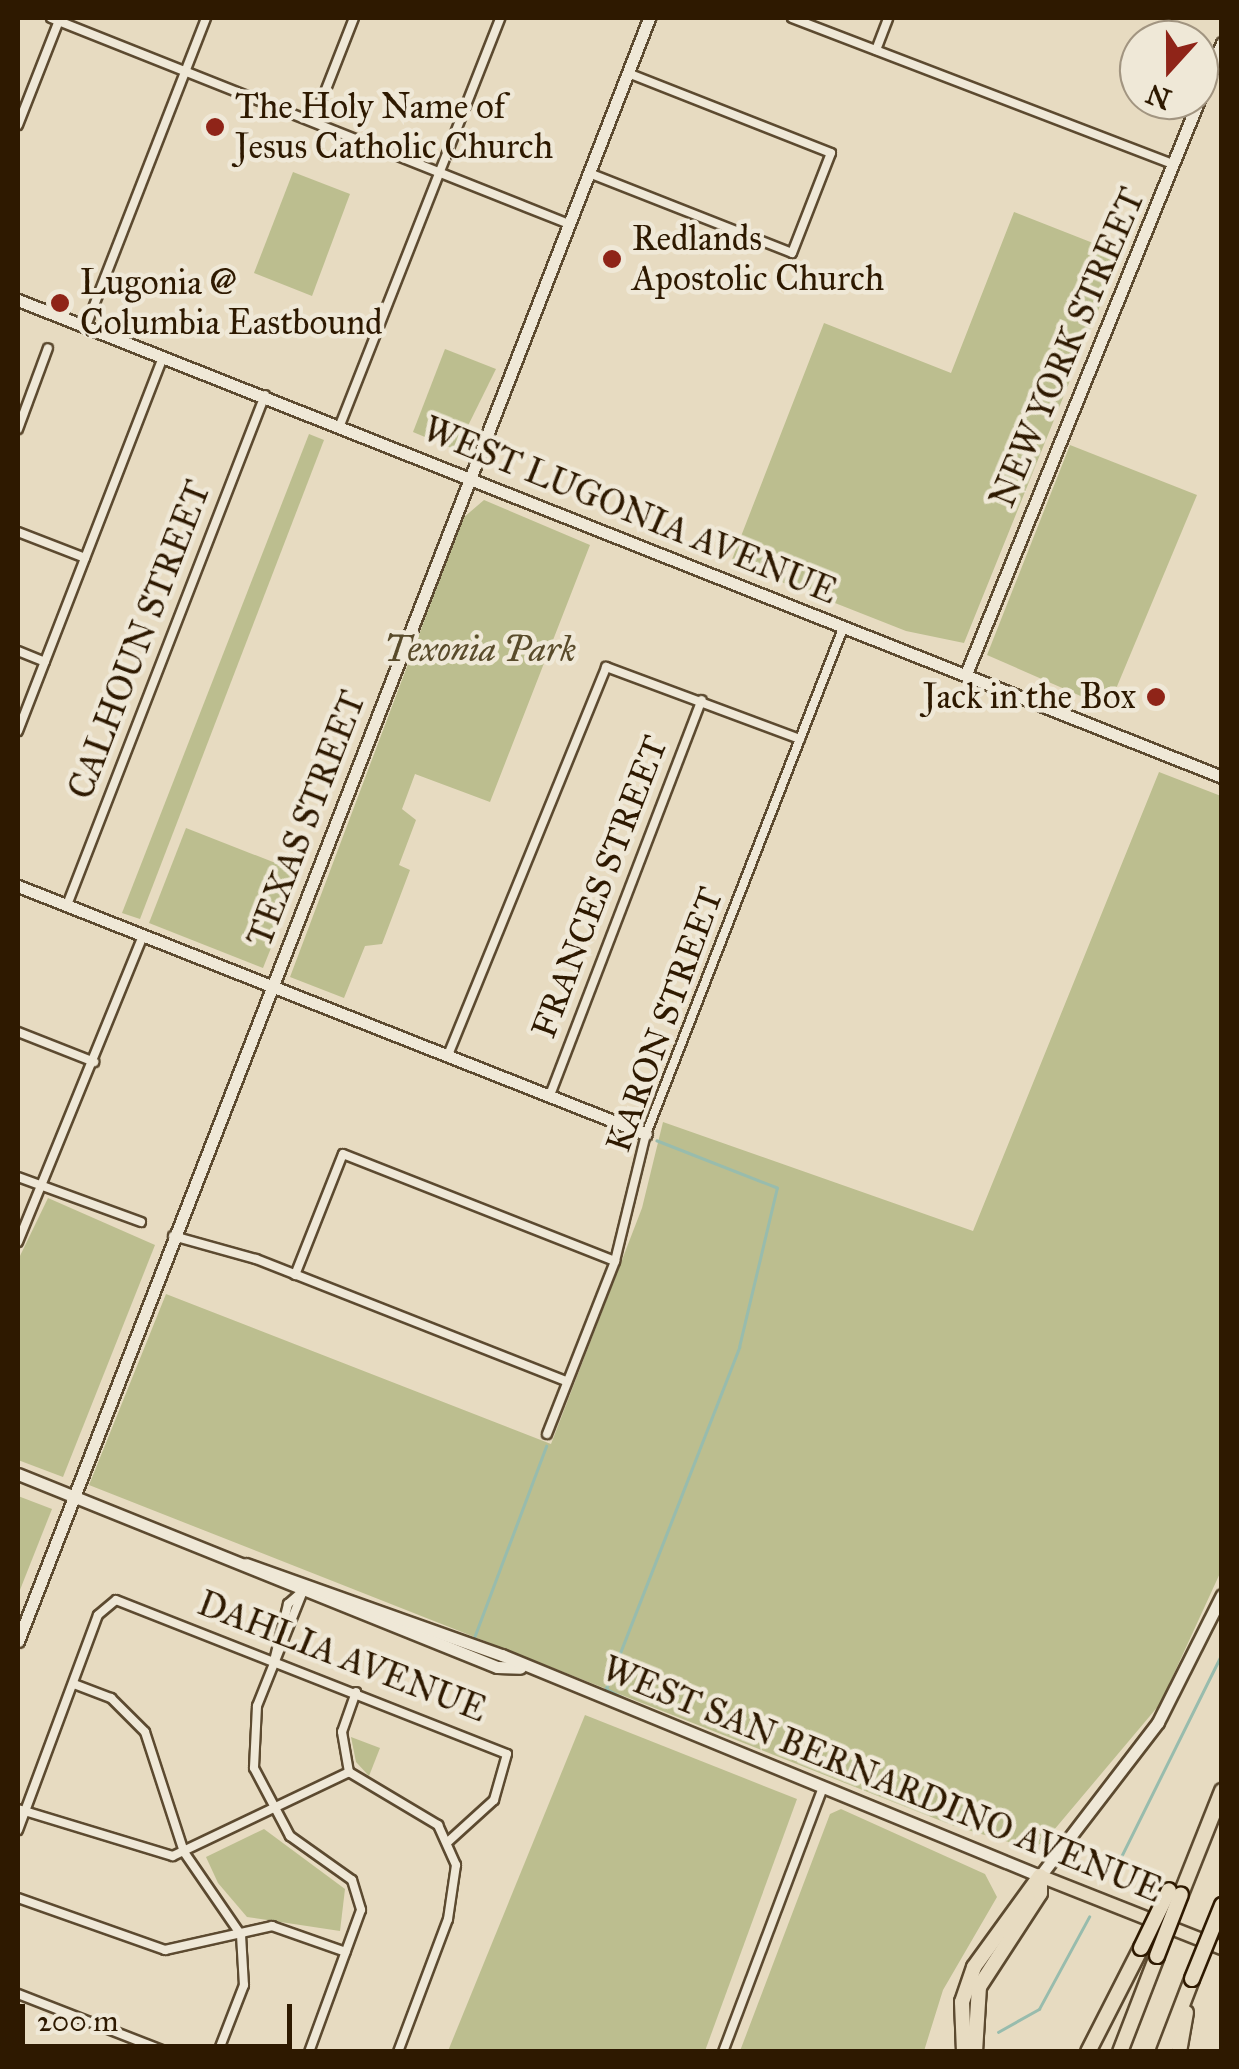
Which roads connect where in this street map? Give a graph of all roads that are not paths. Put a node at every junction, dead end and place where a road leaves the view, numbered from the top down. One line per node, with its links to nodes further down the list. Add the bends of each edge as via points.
1 (56, 18): 10 (street); 13 (street)
2 (206, 18): 10 (street)
3 (354, 18): 12 (street)
4 (500, 18): 15 (street)
5 (648, 18): 11 (street, TEXAS STREET)
6 (792, 18): 9 (street)
7 (888, 18): 9 (street)
8 (1222, 43): 14 (street, NEW YORK STREET)
9 (876, 50): 14 (street)
10 (186, 70): 12 (street); 19 (street)
11 (628, 72): 16 (street, TEXAS STREET); 16 (street, via 831,153 792,253)
12 (314, 120): 15 (street)
13 (18, 125)
14 (1174, 164): 31 (street, NEW YORK STREET)
15 (441, 170): 17 (street); 23 (street)
16 (589, 173): 17 (street, TEXAS STREET)
17 (569, 224): 25 (street, TEXAS STREET)
18 (18, 300): 19 (street, WEST LUGONIA AVENUE)
19 (86, 326): 21 (street, WEST LUGONIA AVENUE)
20 (48, 348): 24 (street)
21 (163, 357): 22 (street, WEST LUGONIA AVENUE); 27 (street)
22 (265, 395): 23 (street, WEST LUGONIA AVENUE); 37 (street, CALHOUN STREET)
23 (340, 425): 25 (street, WEST LUGONIA AVENUE)
24 (18, 430)
25 (469, 475): 28 (street, WEST LUGONIA AVENUE); 39 (street, TEXAS STREET)
26 (18, 532): 27 (street)
27 (85, 558): 30 (street)
28 (844, 626): 31 (street, WEST LUGONIA AVENUE); 34 (street, KARON STREET)
29 (18, 651): 30 (street)
30 (45, 662): 33 (street)
31 (966, 674): 35 (street, WEST LUGONIA AVENUE)
32 (702, 700): 34 (street); 41 (street, via 606,667); 43 (street, FRANCES STREET)
33 (18, 731)
34 (800, 739): 44 (street, KARON STREET)
35 (1222, 776)
36 (18, 886): 37 (street)
37 (67, 905): 38 (street)
38 (143, 935): 39 (street); 42 (street)
39 (271, 986): 41 (street); 48 (street, TEXAS STREET)
40 (18, 1032): 42 (street)
41 (448, 1054): 43 (street)
42 (94, 1062): 46 (street)
43 (550, 1095): 44 (street)
44 (646, 1134): 50 (street, KARON STREET)
45 (18, 1178): 46 (street)
46 (41, 1187): 47 (street); 49 (street)
47 (141, 1222)
48 (173, 1236): 51 (street); 55 (street, TEXAS STREET)
49 (18, 1242)
50 (616, 1262): 51 (street, via 343,1154); 52 (street, KARON STREET)
51 (295, 1274): 52 (street)
52 (566, 1381): 53 (street, KARON STREET)
53 (546, 1434)
54 (18, 1474): 55 (street, WEST SAN BERNARDINO AVENUE)
55 (73, 1497): 56 (street, WEST SAN BERNARDINO AVENUE); 60 (street, TEXAS STREET)
56 (246, 1564): 57 (street, WEST SAN BERNARDINO AVENUE); 59 (street, WEST SAN BERNARDINO AVENUE)
57 (302, 1590): 59 (street); 61 (street); 62 (street, WEST SAN BERNARDINO AVENUE)
58 (1222, 1595): 74 (street, via 1158,1722)
59 (399, 1615): 62 (street, WEST SAN BERNARDINO AVENUE)
60 (18, 1641)
61 (274, 1660): 63 (street, DAHLIA AVENUE, via 107,1601); 64 (street, DAHLIA AVENUE); 70 (street, via 254,1730 254,1768)
62 (520, 1668): 66 (street, WEST SAN BERNARDINO AVENUE)
63 (74, 1684): 69 (street); 73 (street, via 111,1698 145,1732)
64 (356, 1692): 65 (street, via 342,1732); 72 (street, DAHLIA AVENUE, via 506,1754 494,1800)
65 (349, 1772): 70 (street); 72 (street, via 424,1814)
66 (822, 1788): 74 (street, WEST SAN BERNARDINO AVENUE); 87 (street)
67 (1222, 1792): 75 (highway)
68 (18, 1800): 69 (street)
69 (22, 1809): 71 (street); 73 (street, via 152,1856)
70 (273, 1811): 73 (street); 80 (street, via 360,1894)
71 (18, 1830)
72 (449, 1841): 86 (street, via 457,1890)
73 (184, 1852): 78 (street)
74 (1040, 1876): 79 (main road, WEST SAN BERNARDINO AVENUE); 88 (highway, via 974,1968 962,2002); 89 (highway, via 1040,1893 979,1987)
75 (1175, 1892): 90 (highway, bridge); 91 (highway, bridge)
76 (18, 1898): 78 (street, via 164,1950)
77 (1222, 1904): 81 (highway, bridge)
78 (241, 1934): 80 (street, via 283,1927); 84 (street, via 244,1985)
79 (1222, 1948)
80 (346, 1952): 85 (street)
81 (1192, 1979): 92 (highway); 93 (highway)
82 (18, 1994): 83 (street)
83 (167, 2052)
84 (218, 2052)
85 (309, 2052)
86 (398, 2052)
87 (723, 2052)
88 (964, 2052)
89 (975, 2052)
90 (1088, 2052)
91 (1120, 2052)
92 (1164, 2052)
93 (1178, 2052)

